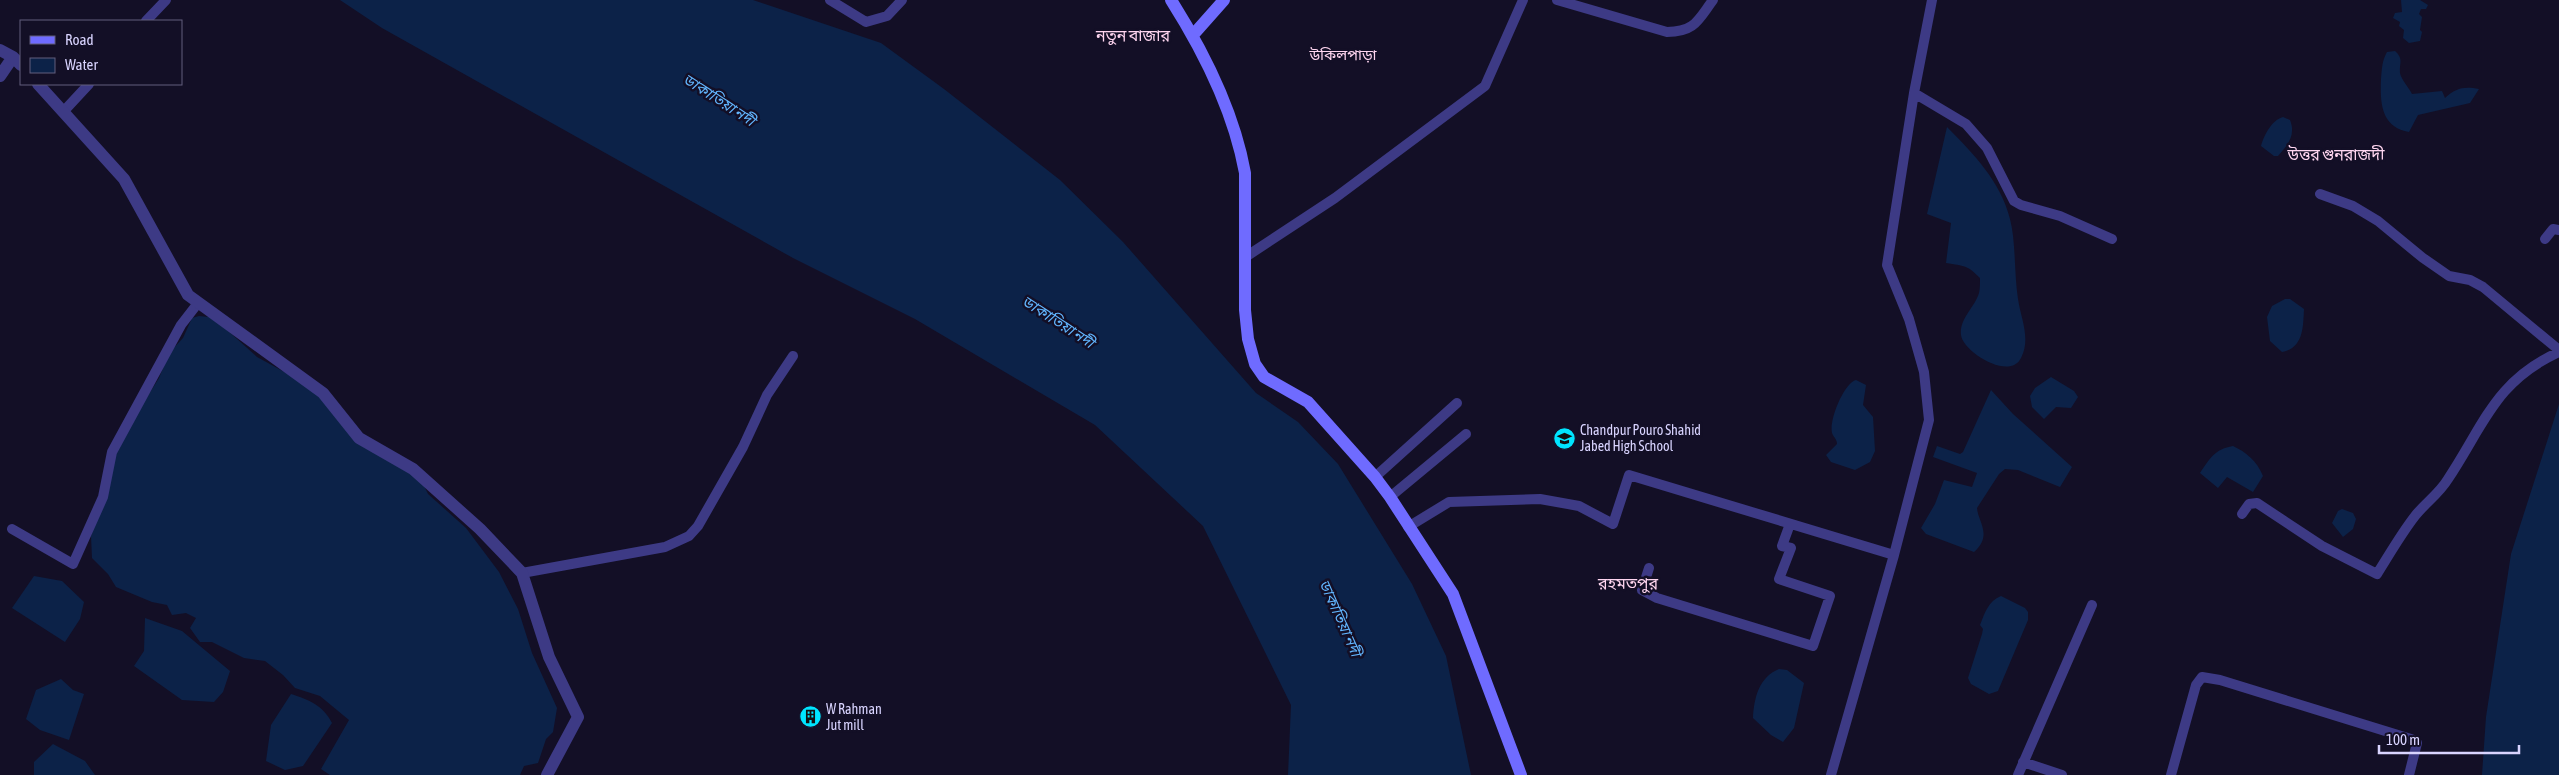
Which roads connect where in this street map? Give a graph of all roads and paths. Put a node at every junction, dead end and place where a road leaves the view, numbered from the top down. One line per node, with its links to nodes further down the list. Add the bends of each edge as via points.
1 (166, 0): 10 (street)
2 (830, 0): 3 (street, via 866,22 887,16)
3 (902, 0)
4 (1171, 0): 11 (main road)
5 (1224, 0): 11 (main road)
6 (1523, 0): 23 (street, via 1485,86 1335,198)
7 (1557, 0): 8 (street, via 1667,32 1677,32 1695,25)
8 (1713, 0)
9 (1932, 0): 17 (street)
10 (147, 20)
11 (1193, 35): 23 (main road, via 1234,127 1241,152 1245,173)
12 (0, 50): 13 (street)
13 (17, 61): 14 (street)
14 (0, 76)
15 (39, 85): 18 (street)
16 (88, 85): 18 (street)
17 (1914, 93): 21 (street, via 1966,124 1988,148 2014,201 2021,206 2060,216); 35 (street, via 1887,264 1909,319 1924,372 1929,420)
18 (63, 112): 24 (street, via 124,179 188,294)
19 (2320, 194): 25 (street, via 2353,206 2378,220 2449,276 2470,280 2483,287)
20 (2559, 230): 22 (street, via 2553,229)
21 (2112, 239)
22 (2545, 239)
23 (1246, 256): 29 (main road, via 1245,310 1255,364 1264,377 1308,402)
24 (198, 303): 34 (street, via 181,325 112,452 103,497 73,564); 37 (street, via 323,393 359,438 413,469 480,529)
25 (2559, 351): 31 (street, via 2539,361 2508,386 2448,480 2416,514 2377,574 2322,546 2257,503 2249,504)
26 (793, 356): 37 (street, via 767,395 743,447 698,526 689,536 665,547)
27 (1457, 403): 29 (street)
28 (1466, 434): 30 (street)
29 (1375, 476): 30 (main road)
30 (1390, 496): 33 (main road)
31 (2242, 514)
32 (1790, 524): 33 (street, via 1629,475 1612,524 1578,506 1540,499 1449,502); 35 (street); 36 (street, via 1782,546 1790,548 1779,579 1830,596 1813,646 1656,598 1642,590)
33 (1408, 527): 41 (main road, via 1453,594)
34 (12, 529)
35 (1894, 555): 42 (street)
36 (1649, 568)
37 (522, 573): 40 (street, via 549,657 578,717)
38 (2092, 604): 39 (street)
39 (2023, 762): 43 (street); 44 (street)
40 (547, 775)
41 (1521, 775)
42 (1831, 775)
43 (2018, 775)
44 (2062, 775)
45 (2171, 775): 46 (street, via 2196,685 2202,677 2411,739 2417,743)
46 (2409, 775)

